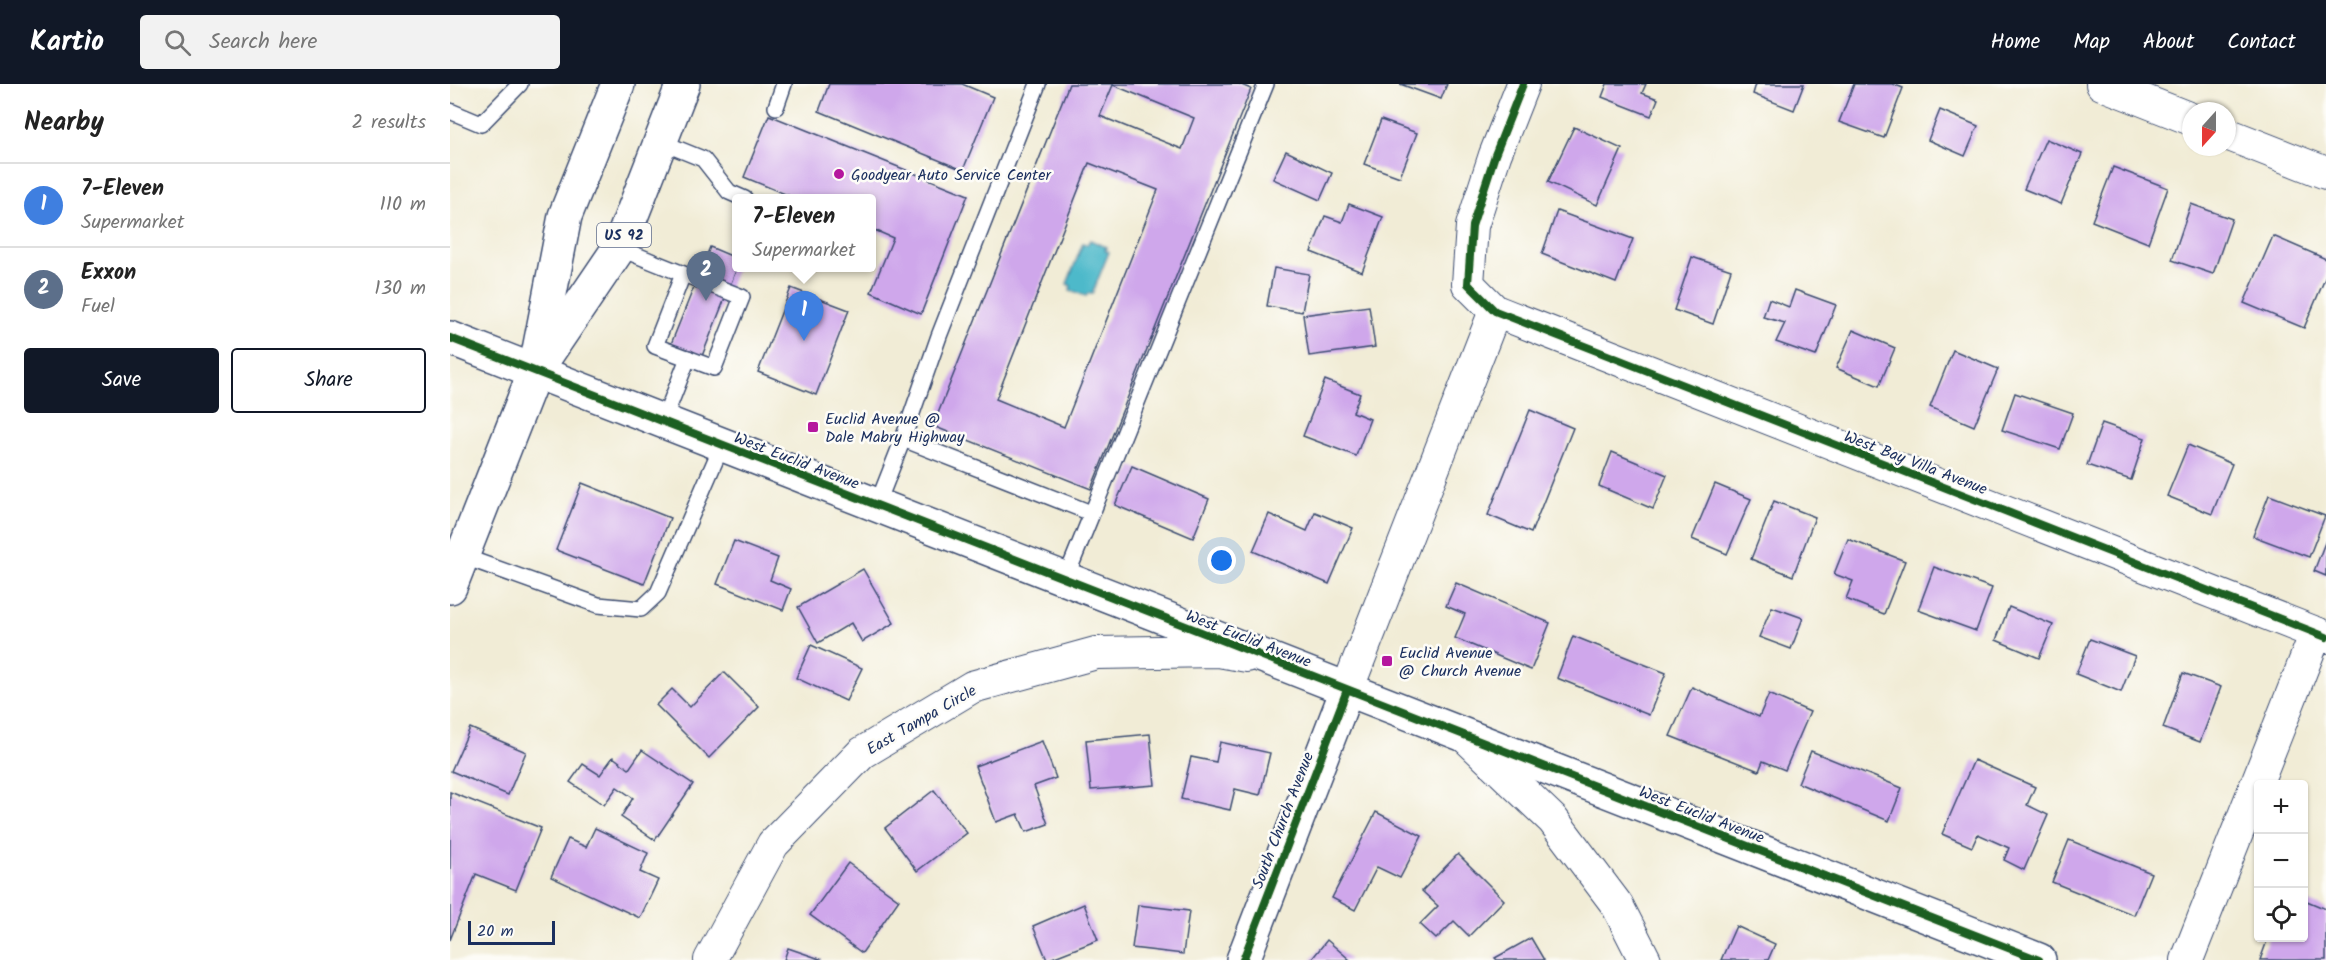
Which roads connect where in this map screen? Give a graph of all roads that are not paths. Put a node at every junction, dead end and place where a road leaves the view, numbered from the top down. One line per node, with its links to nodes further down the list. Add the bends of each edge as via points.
1 (520, 84): 10 (lane, via 481,124)
2 (618, 84): 21 (street, US 92, via 565,216)
3 (684, 84): 13 (street, US 92)
4 (784, 84): 9 (lane)
5 (1038, 84): 23 (lane)
6 (1266, 84): 26 (lane)
7 (1523, 84): 18 (street, via 1472,226 1468,285)
8 (2102, 84): 11 (street)
9 (776, 106)
10 (450, 111)
11 (2182, 115)
12 (2236, 138): 14 (street)
13 (661, 142): 15 (lane, via 703,159); 16 (street, US 92)
14 (2326, 173)
15 (734, 194)
16 (619, 248): 17 (lane); 21 (street, US 92)
17 (683, 274): 20 (lane, via 655,346); 20 (lane, via 742,297 714,368)
18 (1495, 311): 29 (street, West Bay Villa Avenue); 31 (street, South Church Avenue)
19 (450, 338): 21 (street, West Euclid Avenue)
20 (688, 358): 22 (lane)
21 (535, 371): 22 (street, West Euclid Avenue); 27 (street, US 92)
22 (663, 422): 24 (street, West Euclid Avenue)
23 (903, 439): 25 (lane); 26 (lane)
24 (722, 445): 25 (street, West Euclid Avenue); 27 (lane, via 658,593 641,609 598,605)
25 (876, 505): 28 (street, West Euclid Avenue)
26 (1091, 513): 28 (lane)
27 (453, 577)
28 (1065, 580): 30 (street, West Euclid Avenue)
29 (2321, 635): 37 (street)
30 (1270, 660): 31 (street, West Euclid Avenue); 33 (street, East Tampa Circle, via 1218,651 1096,652 972,687 862,753 773,844)
31 (1347, 690): 32 (street, West Euclid Avenue); 34 (street, South Church Avenue)
32 (1466, 737): 35 (street, via 1553,820 1617,905); 36 (street, West Euclid Avenue)
33 (710, 960)
34 (1243, 960)
35 (1646, 960)
36 (2039, 960)
37 (2187, 960)

